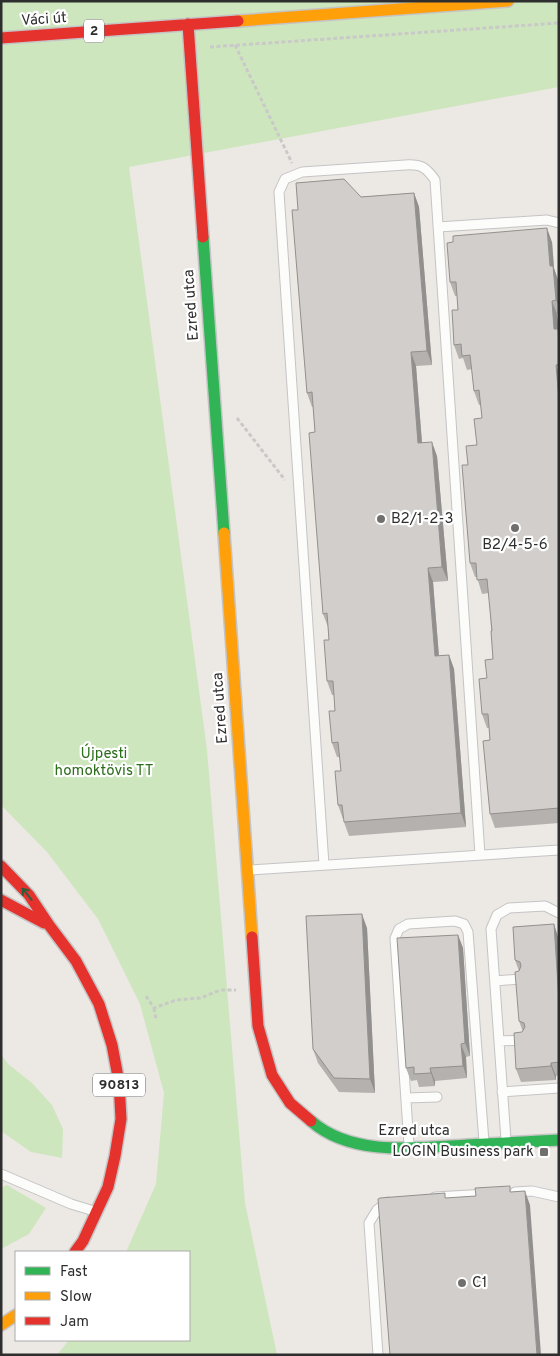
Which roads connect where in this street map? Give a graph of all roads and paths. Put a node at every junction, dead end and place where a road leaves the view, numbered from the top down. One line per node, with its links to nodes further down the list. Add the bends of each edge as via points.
1 (508, 1): 3 (main road, Váci út / 2)
2 (559, 23): 6 (path)
3 (188, 24): 4 (main road, Váci út / 2); 7 (main road, Ezred utca)
4 (1, 38)
5 (233, 40): 6 (path)
6 (235, 46): 7 (path); 8 (path)
7 (189, 48): 17 (main road, Ezred utca)
8 (297, 174): 10 (lane, via 416,165 428,170 435,180); 12 (lane, via 285,178 279,192)
9 (559, 223): 10 (lane, via 547,220)
10 (438, 227): 14 (lane)
11 (236, 417): 12 (path)
12 (299, 498): 16 (lane)
13 (559, 850): 14 (lane)
14 (480, 855): 16 (lane)
15 (1, 866): 20 (main road, one-way to 15, via 29,895)
16 (324, 866): 17 (lane)
17 (247, 870): 23 (main road, Ezred utca)
18 (1, 900): 20 (main road, 90813)
19 (559, 913): 22 (lane, via 545,906 509,908 497,915 491,928)
20 (49, 925): 41 (main road, 90813, via 76,961 99,1004 119,1082 121,1119 116,1156)
21 (520, 979): 22 (lane)
22 (495, 981): 28 (lane)
23 (256, 991): 25 (path, via 220,990 201,998 176,1000); 36 (main road, Ezred utca, via 258,1026 272,1074 290,1102 319,1128 346,1141)
24 (146, 996): 25 (path)
25 (154, 1008): 26 (path)
26 (156, 1020)
27 (524, 1040): 28 (lane)
28 (499, 1041): 30 (lane)
29 (559, 1088): 30 (lane)
30 (502, 1092): 34 (lane)
31 (437, 1097): 32 (lane)
32 (406, 1098): 35 (lane, via 395,938 399,929 408,924 455,921 464,924 468,932); 36 (lane)
33 (559, 1140): 34 (main road, Ezred utca)
34 (506, 1143): 35 (main road, Ezred utca)
35 (484, 1144): 36 (main road, Ezred utca)
36 (409, 1148)
37 (1, 1174): 41 (lane)
38 (559, 1197): 39 (lane, via 532,1191)
39 (426, 1198)
40 (397, 1200): 45 (lane, via 391,1200 377,1210 369,1223)
41 (97, 1212): 42 (main road, 90813)
42 (76, 1251)
43 (15, 1316): 44 (main road)
44 (1, 1325)
45 (378, 1355)

